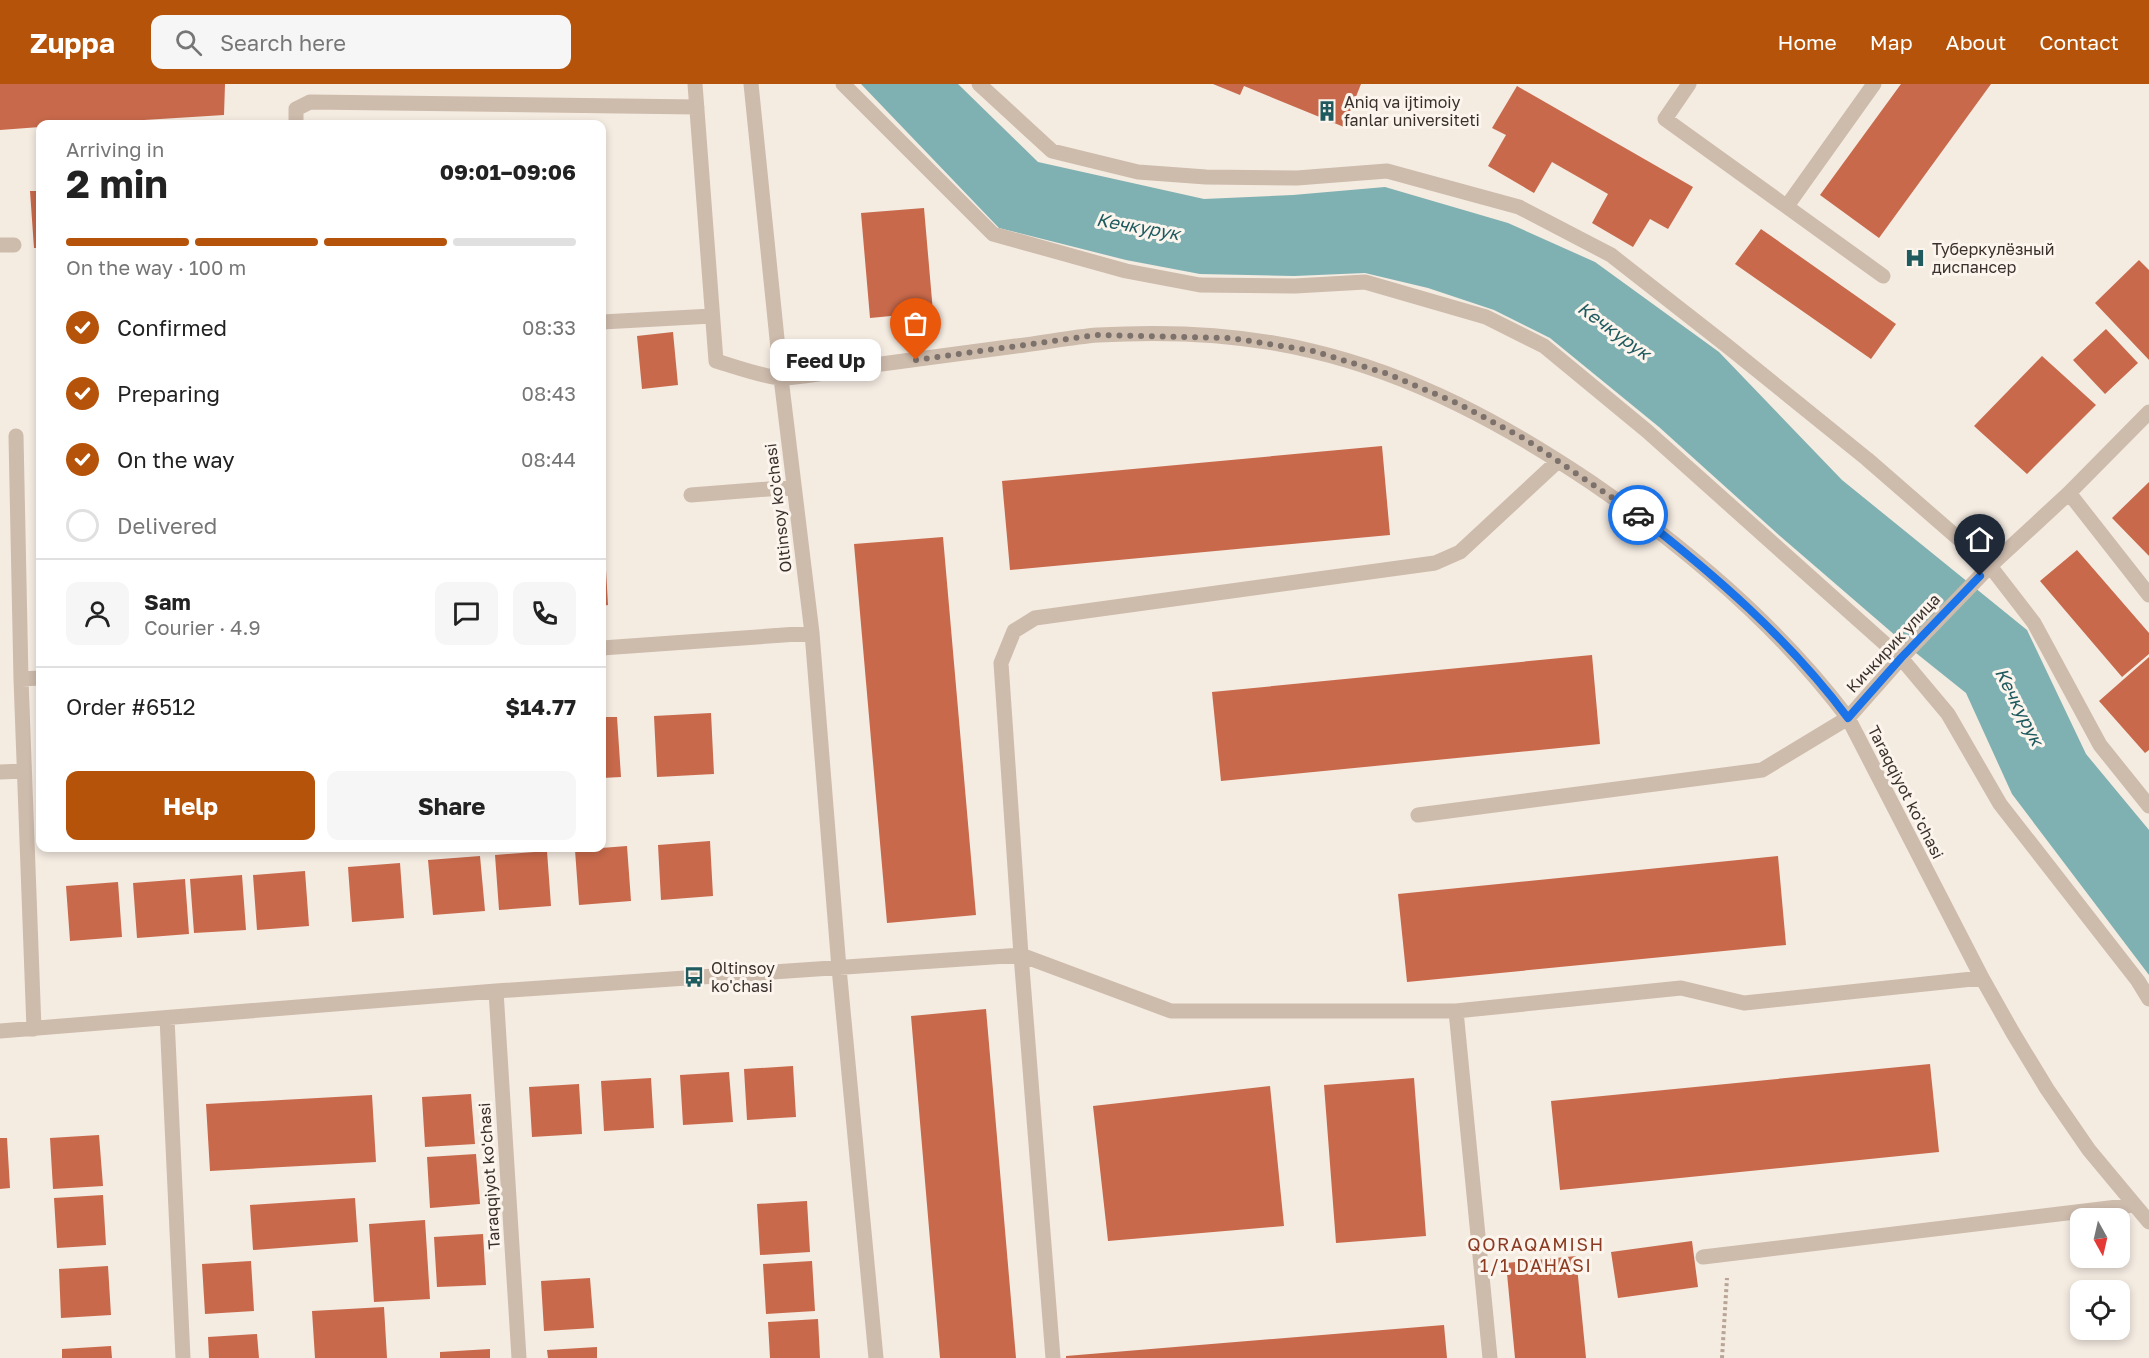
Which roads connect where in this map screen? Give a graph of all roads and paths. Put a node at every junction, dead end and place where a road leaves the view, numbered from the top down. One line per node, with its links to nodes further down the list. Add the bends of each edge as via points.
1 (695, 84): 7 (street)
2 (751, 84): 13 (street, Oltinsoy ko'chasi)
3 (843, 84): 24 (street, via 993,234 1126,271 1200,285 1365,282 1486,316 1544,346 1647,431)
4 (979, 84): 20 (street, via 1052,151 1138,172 1297,178 1387,171 1519,207 1611,255 1858,452)
5 (1689, 84): 9 (street, via 1665,119)
6 (1874, 84): 9 (street)
7 (697, 107): 8 (street, via 310,102 296,109); 11 (street)
8 (296, 120)
9 (1787, 206): 10 (street)
10 (1883, 276)
11 (712, 315): 12 (street); 13 (street, via 716,361)
12 (606, 322)
13 (781, 378): 16 (street, Taraqqiyot ko'chasi, via 1096,335 1231,338 1313,351 1388,374 1489,419); 17 (street, Oltinsoy ko'chasi)
14 (2149, 412): 18 (street, Кичкирик улица)
15 (16, 436): 26 (street)
16 (1558, 461): 27 (street, Taraqqiyot ko'chasi, via 1638,515 1712,575 1785,643 1820,680); 32 (street, via 1460,552 1435,563 1035,618 1014,631 1001,663)
17 (794, 487): 19 (street); 22 (street, Oltinsoy ko'chasi)
18 (2069, 493): 20 (street, Кичкирик улица); 21 (street)
19 (691, 495)
20 (1990, 566): 24 (street, Кичкирик улица); 30 (street, via 2034,623 2100,746)
21 (2149, 595)
22 (812, 633): 23 (street); 33 (street, Oltinsoy ko'chasi)
23 (606, 648)
24 (1901, 658): 27 (street, Кичкирик улица); 36 (street, via 1948,714 2000,804)
25 (36, 678): 26 (street)
26 (21, 679): 28 (street)
27 (1848, 718): 31 (street, Кичкирик улица, via 1762,770); 34 (street, Taraqqiyot ko'chasi)
28 (24, 771): 29 (street); 39 (street)
29 (0, 772)
30 (2149, 806)
31 (1418, 815)
32 (1021, 955): 33 (street); 37 (street, via 1171,1011); 48 (street)
33 (839, 968): 35 (street); 47 (street, Oltinsoy ko'chasi)
34 (1982, 978): 37 (street, via 1743,1003 1681,988); 41 (street, Taraqqiyot ko'chasi, via 2047,1089)
35 (496, 991): 38 (street); 46 (street, Taraqqiyot ko'chasi)
36 (2149, 999)
37 (1455, 1011): 49 (street)
38 (167, 1018): 39 (street); 45 (street)
39 (34, 1029): 40 (street)
40 (0, 1031)
41 (2134, 1205): 42 (street, Taraqqiyot ko'chasi); 43 (street)
42 (2149, 1222)
43 (1729, 1254): 44 (street); 50 (path)
44 (1703, 1257)
45 (183, 1358)
46 (519, 1358)
47 (876, 1358)
48 (1053, 1358)
49 (1490, 1358)
50 (1722, 1358)

